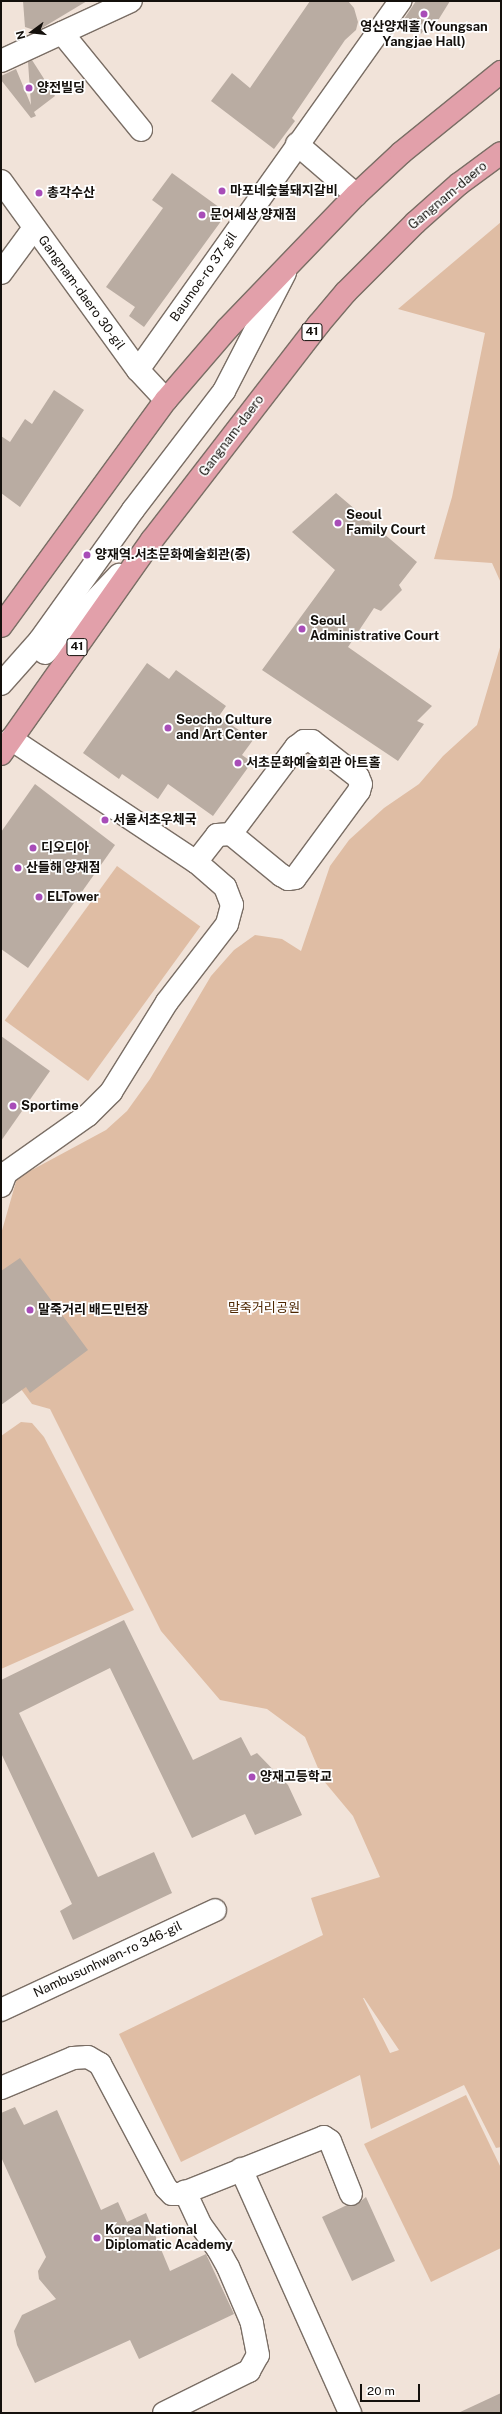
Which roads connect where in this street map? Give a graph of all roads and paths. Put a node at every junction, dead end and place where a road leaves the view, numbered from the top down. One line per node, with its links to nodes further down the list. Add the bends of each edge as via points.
1 (131, 1): 3 (street)
2 (400, 1): 7 (street, Baumoe-ro 37-gil)
3 (62, 33): 4 (street); 6 (street)
4 (1, 61)
5 (501, 72): 10 (main road, via 401,153)
6 (141, 130)
7 (297, 144): 10 (street); 14 (street, Baumoe-ro 37-gil)
8 (501, 153): 16 (main road, Gangnam-daero / 41, via 459,184 415,223 346,292)
9 (1, 181): 11 (street, Gangnam-daero 30-gil)
10 (356, 195): 12 (main road)
11 (34, 228): 13 (street); 14 (street, Gangnam-daero 30-gil)
12 (288, 266): 15 (main road, via 227,329); 18 (street, via 224,391 133,510 40,640)
13 (1, 273)
14 (138, 370): 15 (street, Gangnam-daero 30-gil)
15 (166, 400): 17 (main road)
16 (152, 540): 19 (street); 20 (main road, Gangnam-daero / 41)
17 (1, 626)
18 (1, 684)
19 (1, 702)
20 (6, 746): 22 (street)
21 (231, 834): 21 (street, via 281,875 288,879 295,878 359,791 361,784 358,777 312,741 304,741 296,747); 22 (street, via 217,835)
22 (196, 862): 23 (street, via 225,887 232,905 227,924 167,1002 111,1092 88,1115 6,1173)
23 (1, 1186)
24 (215, 1910): 25 (street, Nambusunhwan-ro 346-gil)
25 (1, 2010)
26 (1, 2088): 28 (street, via 73,2058 84,2056 94,2060 100,2064 168,2191 174,2195)
27 (241, 2169): 28 (street); 29 (street, via 324,2137 330,2141); 31 (street)
28 (185, 2192): 30 (street, via 201,2226 228,2268 252,2323 258,2355 249,2371)
29 (351, 2194)
30 (164, 2413)
31 (350, 2413)

